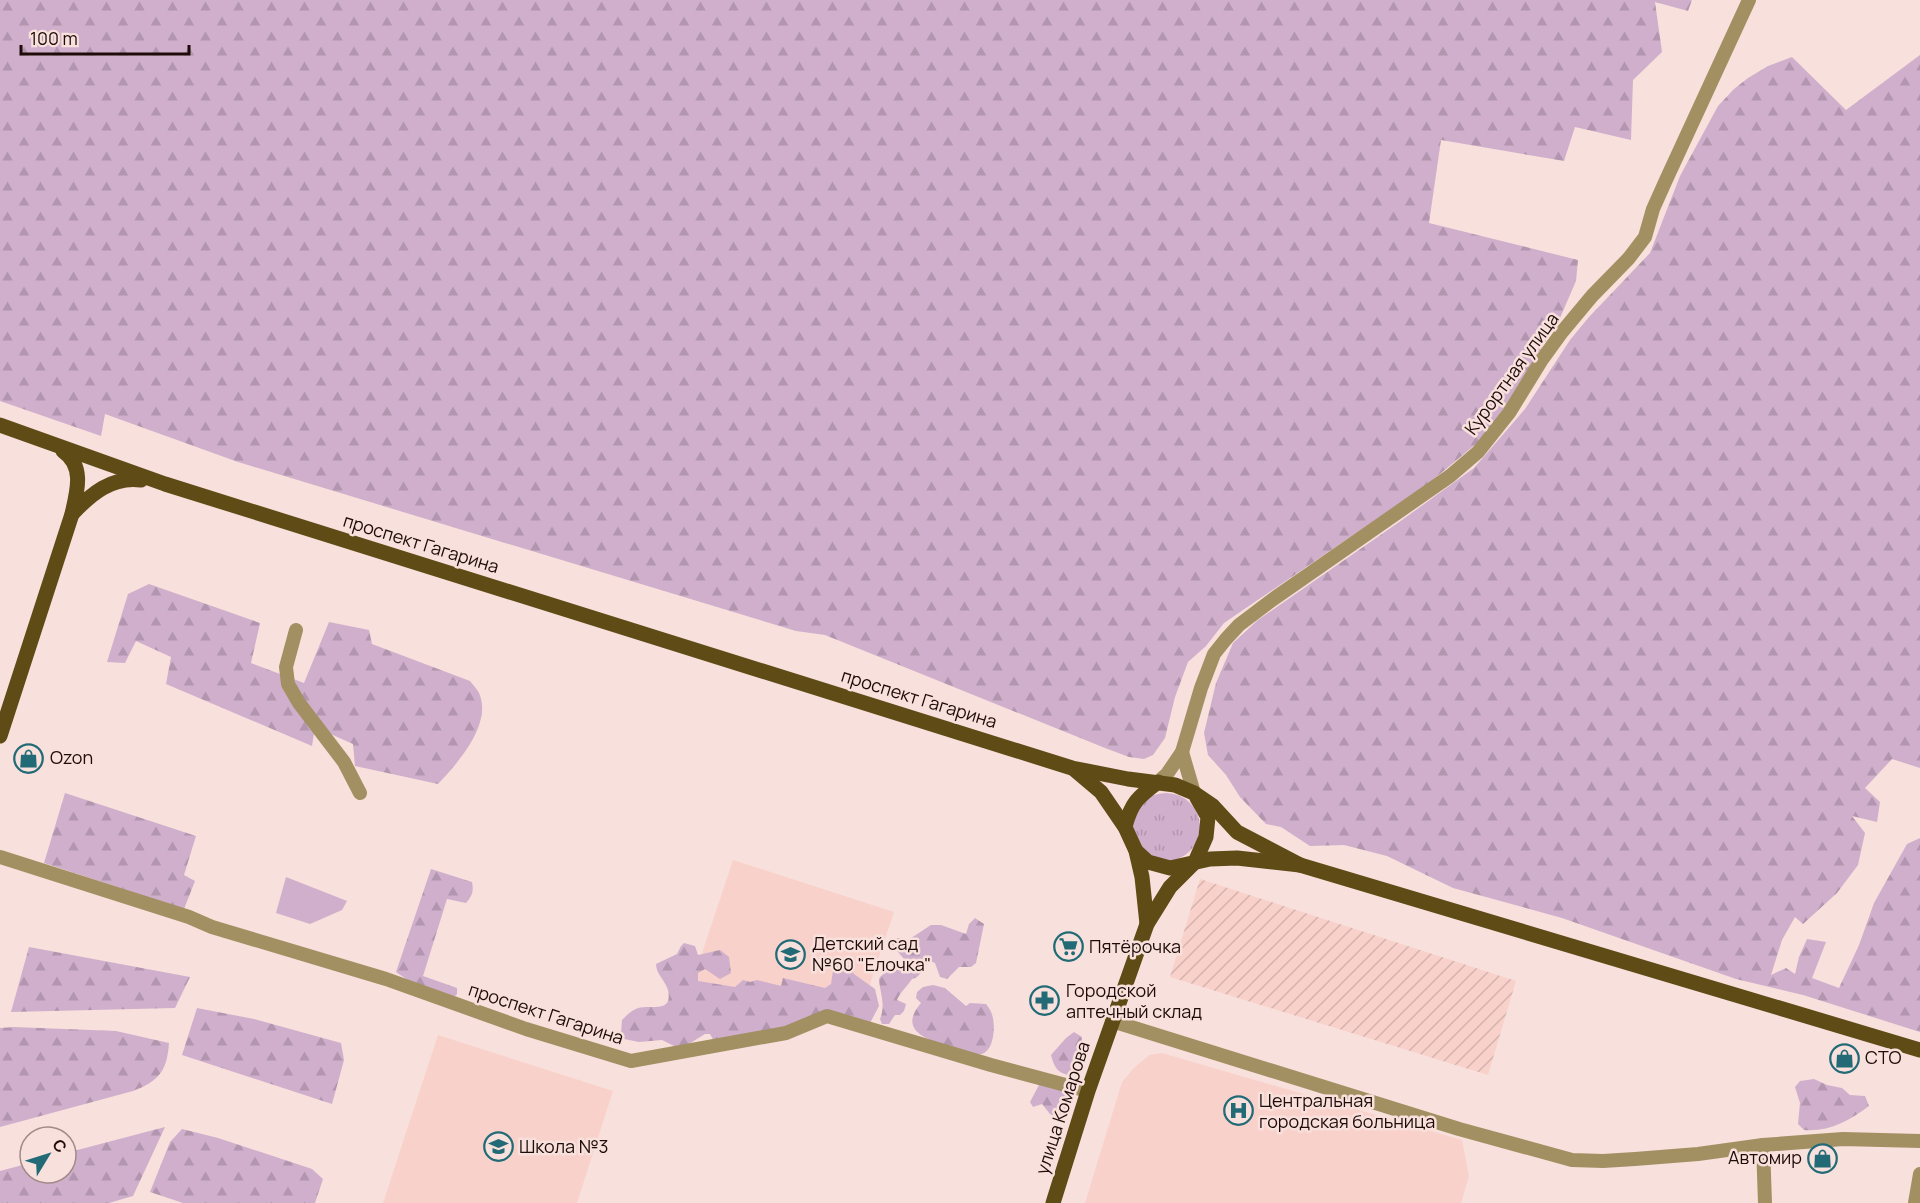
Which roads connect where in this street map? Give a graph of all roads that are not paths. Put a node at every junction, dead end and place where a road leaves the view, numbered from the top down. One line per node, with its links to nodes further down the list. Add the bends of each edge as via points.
1 (1749, 0): 8 (street, Курортная улица, via 1653,209 1645,237 1562,332 1509,413 1478,452 1450,476 1272,600 1226,639 1214,654)
2 (0, 425): 3 (main road, проспект Гагарина)
3 (56, 446): 4 (main road, проспект Гагарина); 5 (main road, via 75,462 78,477)
4 (165, 484): 5 (main road, via 129,479 111,483); 9 (main road, проспект Гагарина)
5 (72, 514): 7 (main road)
6 (297, 630): 11 (street, via 286,667 288,684 344,762)
7 (0, 736)
8 (1182, 752): 10 (street, Курортная улица); 12 (street)
9 (1072, 768): 10 (main road, проспект Гагарина); 13 (main road, проспект Гагарина, via 1101,792)
10 (1158, 783): 12 (main road, via 1175,785); 13 (main road, via 1138,798 1129,810)
11 (360, 793)
12 (1194, 794): 16 (main road, via 1208,818 1209,829); 17 (main road, via 1213,806 1237,832)
13 (1125, 827): 14 (main road)
14 (1136, 852): 16 (main road, via 1148,862 1170,868); 18 (main road)
15 (0, 857): 21 (street, проспект Гагарина, via 631,1061 786,1033 827,1016)
16 (1195, 862): 17 (main road, via 1237,858); 18 (main road, улица Комарова, via 1170,887)
17 (1300, 865): 20 (main road)
18 (1147, 924): 19 (main road, улица Комарова)
19 (1112, 1021): 21 (main road, улица Комарова); 23 (street, via 1459,1129 1572,1160 1656,1158)
20 (1920, 1050)
21 (1088, 1091): 25 (main road, улица Комарова)
22 (1920, 1141): 23 (street)
23 (1763, 1145): 26 (street)
24 (1920, 1174): 27 (street)
25 (1053, 1203)
26 (1765, 1203)
27 (1915, 1203)

